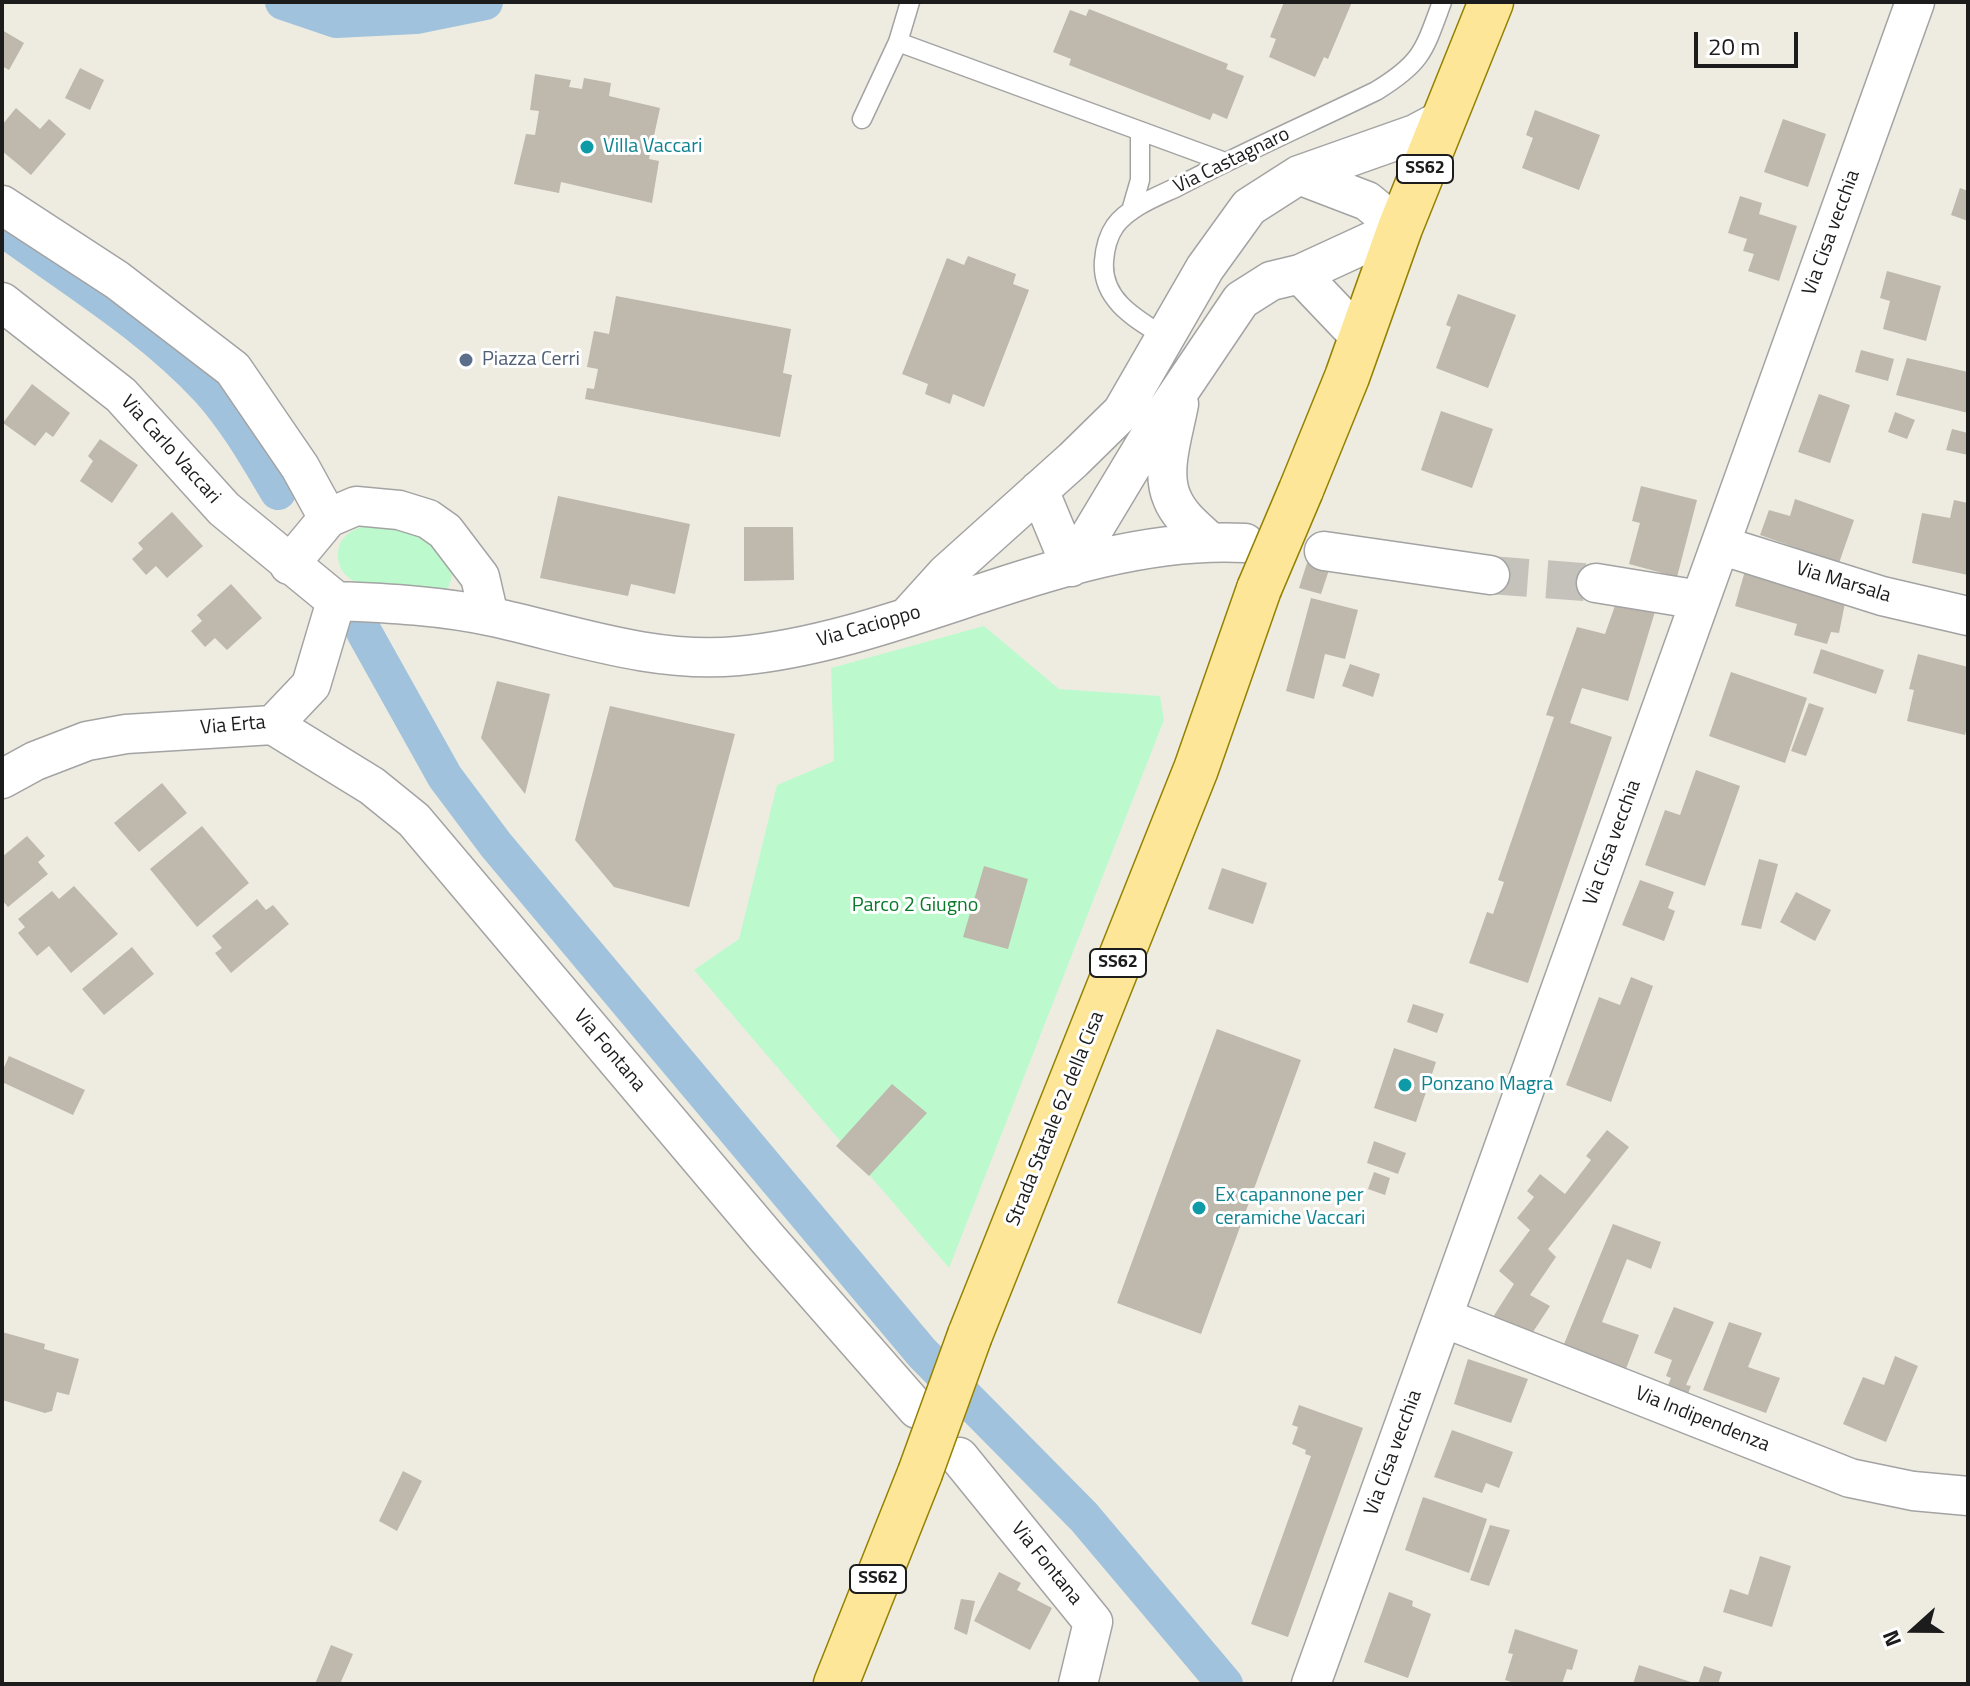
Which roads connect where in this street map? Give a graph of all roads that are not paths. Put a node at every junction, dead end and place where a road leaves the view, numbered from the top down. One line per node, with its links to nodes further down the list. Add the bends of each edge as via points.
1 (910, 2): 5 (lane)
2 (1442, 2): 9 (lane, Via Castagnaro, via 1428,41 1415,63 1398,77)
3 (1491, 2): 6 (main road, SS62)
4 (1915, 2): 21 (street, Via Cisa vecchia)
5 (898, 42): 7 (lane); 8 (lane)
6 (1445, 118): 10 (street); 13 (main road, SS62)
7 (862, 119)
8 (1140, 131): 9 (lane); 12 (lane, via 1140,180)
9 (1225, 162): 12 (lane, Via Castagnaro)
10 (1299, 175): 13 (street, via 1367,201); 16 (street, via 1249,207)
11 (2, 205): 20 (street, via 117,280 233,369)
12 (1131, 211): 16 (lane, Via Castagnaro, via 1115,226 1106,245 1106,281 1131,317)
13 (1400, 228): 14 (street); 17 (main road, SS62)
14 (1300, 274): 17 (street); 18 (street, via 1271,281 1241,300)
15 (2, 302): 23 (street, Via Carlo Vaccari, via 121,395 224,509)
16 (1165, 337): 19 (street, via 1122,412)
17 (1360, 337): 36 (main road, Strada Statale 62 della Cisa / SS62, bridge, via 1259,589 1196,769 970,1335)
18 (1181, 392): 24 (street); 24 (street, Via Cacioppo, via 1167,473 1171,498 1183,516 1227,542 1138,550)
19 (1039, 490): 24 (street); 30 (street)
20 (328, 518): 23 (street); 29 (street, via 356,506 428,519 445,531 480,577)
21 (1720, 545): 27 (street, Via Cisa vecchia); 31 (street, Via Marsala, via 1882,596)
22 (1324, 551): 25 (street)
23 (289, 565): 28 (street, Via Carlo Vaccari)
24 (1071, 567): 30 (street, Via Cacioppo)
25 (1490, 575)
26 (1596, 583): 27 (street)
27 (1700, 600): 34 (street, Via Cisa vecchia)
28 (336, 601): 29 (street); 32 (street, Via Erta, via 311,685)
29 (489, 616): 30 (street, Via Cacioppo, via 574,638 695,658 776,651)
30 (908, 616)
31 (1968, 616)
32 (273, 725): 33 (street, Via Erta, via 87,741); 35 (street, Via Fontana, via 372,786 414,820)
33 (2, 779)
34 (1444, 1318): 37 (street, Via Indipendenza, via 1850,1478); 40 (street, Via Cisa vecchia)
35 (917, 1409)
36 (940, 1465): 38 (main road, SS62); 39 (street, Via Fontana, via 1093,1622)
37 (1968, 1496)
38 (836, 1684)
39 (1078, 1684)
40 (1311, 1684)

